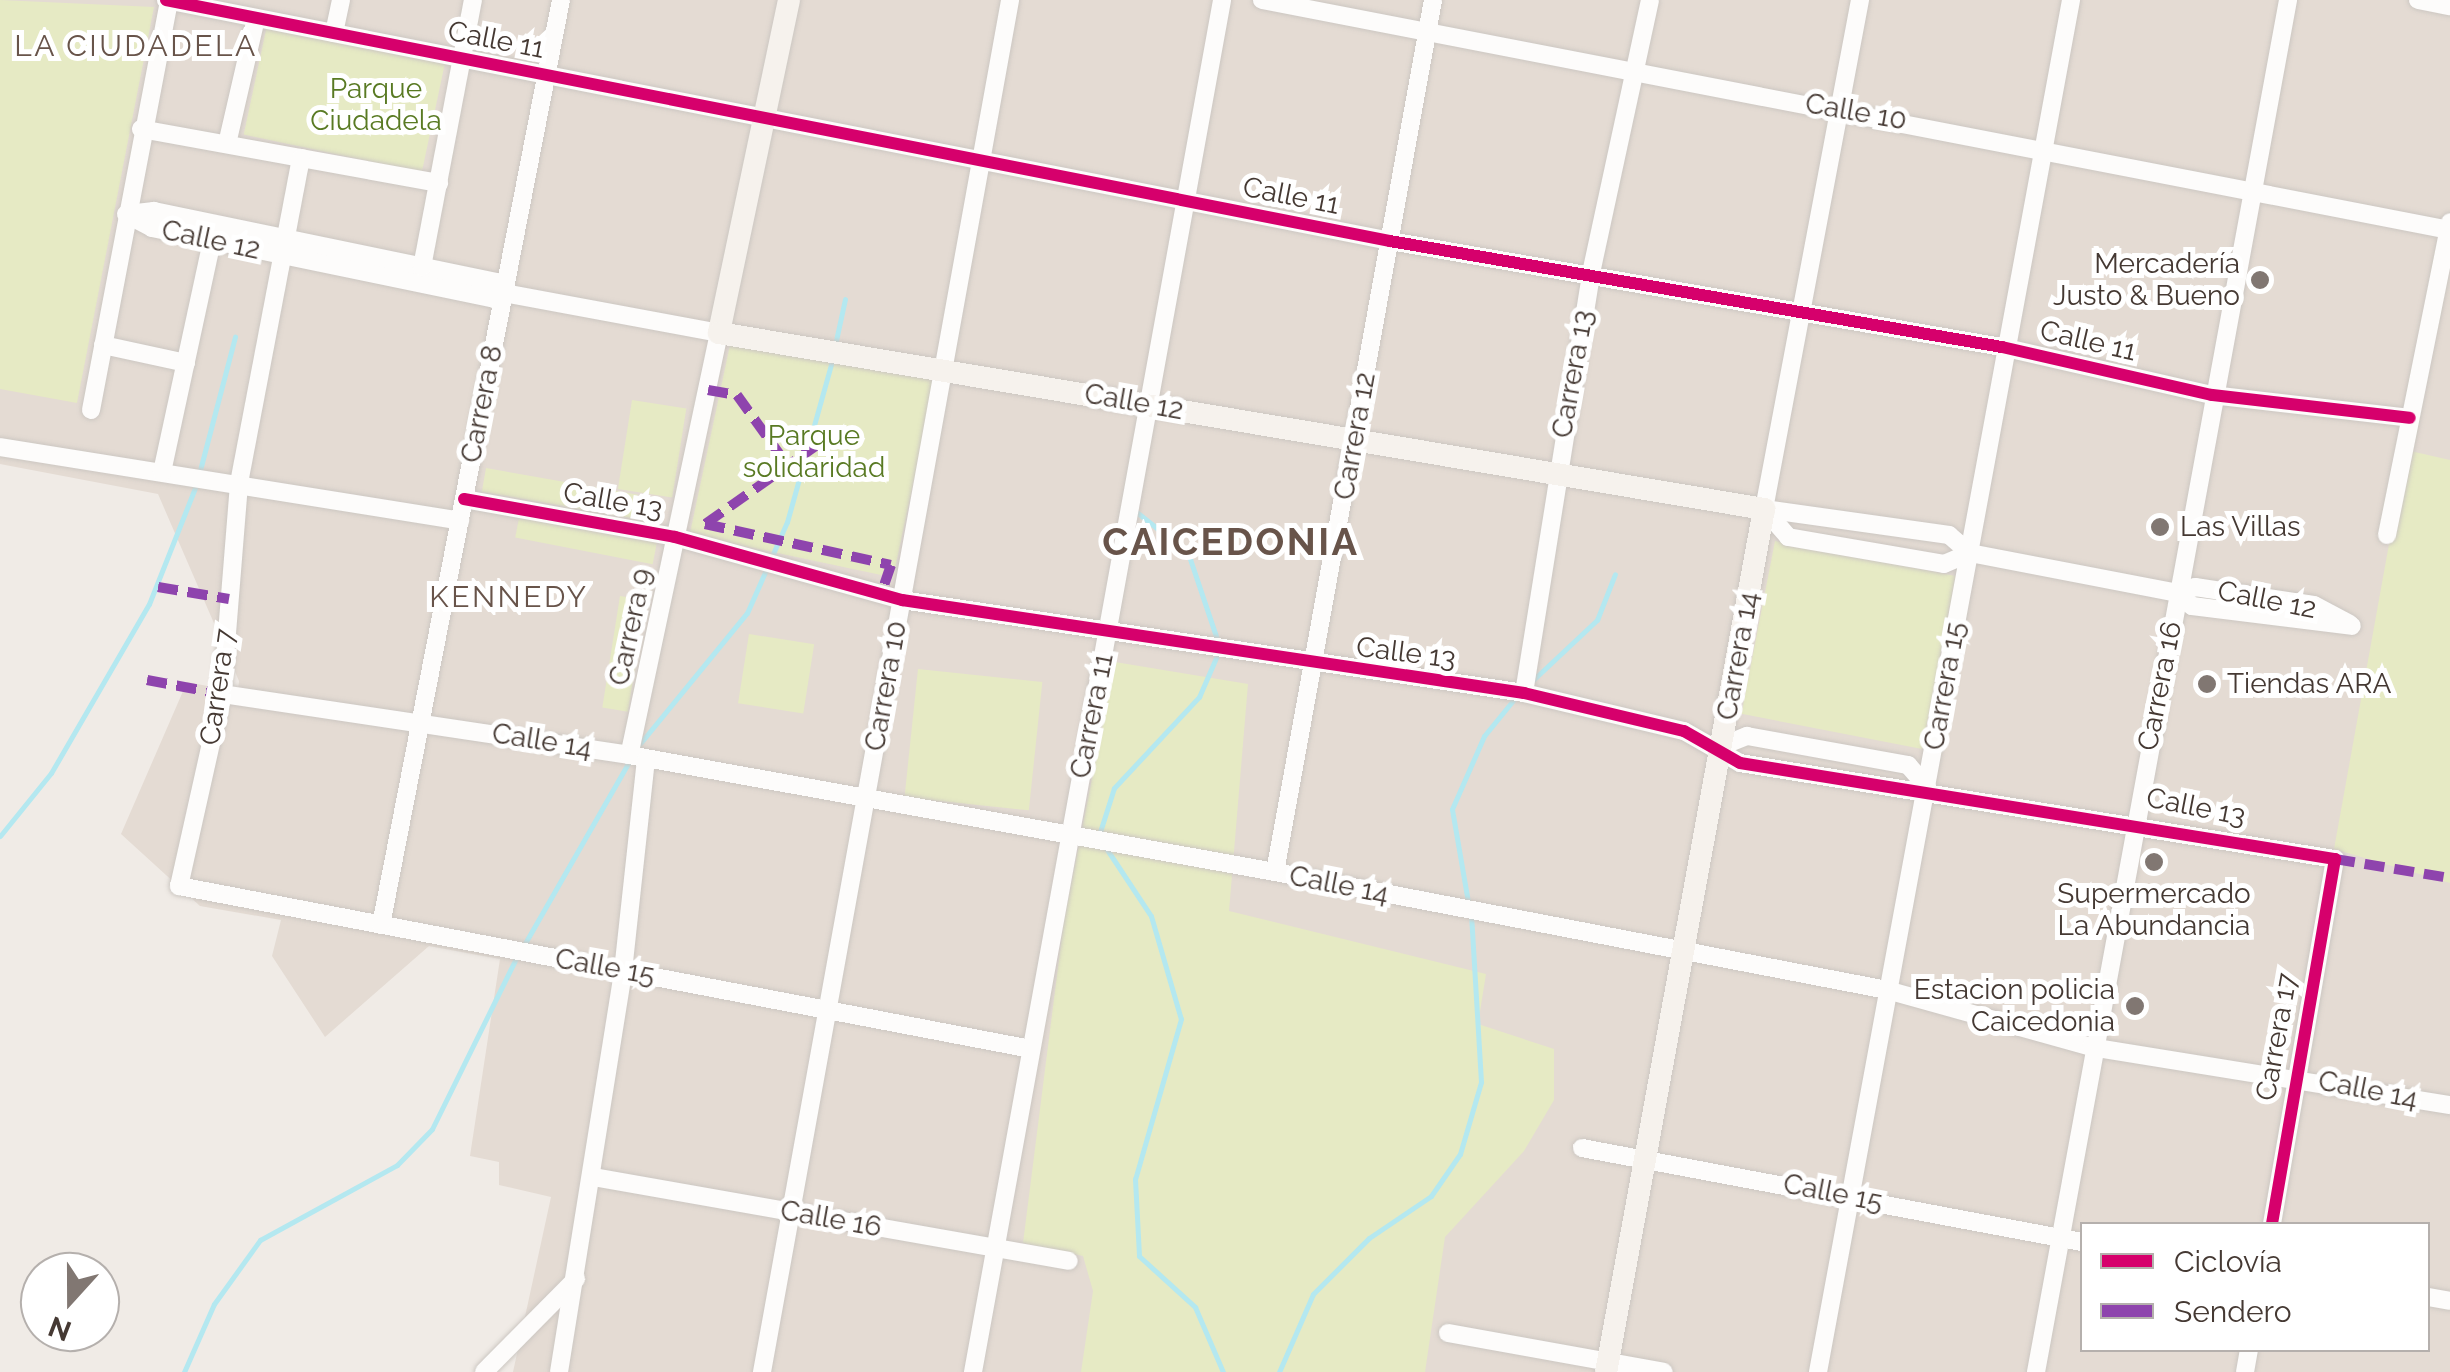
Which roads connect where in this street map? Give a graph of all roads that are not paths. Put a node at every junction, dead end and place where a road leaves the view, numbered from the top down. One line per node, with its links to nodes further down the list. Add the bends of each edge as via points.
1 (168, 0): 16 (street, Calle 11); 24 (street)
2 (341, 0): 18 (street)
3 (473, 0): 19 (street)
4 (561, 0): 21 (street, Carrera 8)
5 (789, 0): 23 (main road, Carrera 9)
6 (1010, 0): 28 (street, Carrera 10)
7 (1222, 0): 31 (street, Carrera 11)
8 (1262, 0): 17 (street, Calle 10)
9 (1433, 0): 17 (street, Carrera 12)
10 (1650, 0): 20 (street, Carrera 13)
11 (1860, 0): 22 (street, Carrera 14)
12 (2071, 0): 26 (street, Carrera 15)
13 (2288, 0): 30 (street, Carrera 16)
14 (2418, 0): 15 (street)
15 (2450, 6)
16 (256, 18): 18 (street, Calle 11); 25 (street)
17 (1426, 29): 20 (street, Calle 10); 35 (street, Carrera 12)
18 (334, 33): 19 (street, Calle 11)
19 (462, 59): 21 (street, Calle 11); 29 (street)
20 (1636, 73): 22 (street, Calle 10); 38 (street, Carrera 13)
21 (546, 76): 23 (street, Calle 11); 39 (street, Carrera 8)
22 (1837, 108): 26 (street, Calle 10); 40 (street, Carrera 14)
23 (764, 119): 28 (street, Calle 11); 41 (main road, Carrera 9)
24 (141, 128): 25 (street); 32 (street)
25 (228, 144): 27 (street)
26 (2046, 148): 30 (street, Calle 10); 43 (street, Carrera 15)
27 (301, 158): 29 (street); 36 (street, Carrera 7)
28 (981, 162): 31 (street, Calle 11); 45 (street, Carrera 10)
29 (439, 182): 37 (street)
30 (2252, 194): 33 (street, Calle 10); 46 (street, Carrera 16)
31 (1182, 200): 35 (street, Calle 11); 47 (street, Carrera 11)
32 (126, 214): 34 (street, Calle 12); 36 (street, Calle 12); 42 (street)
33 (2449, 227): 49 (street)
34 (212, 240): 36 (street, Calle 12); 44 (street)
35 (1390, 241): 38 (street, Calle 11); 50 (street, Carrera 12)
36 (284, 247): 37 (street, Calle 12); 39 (street, Calle 12, via 494,299); 54 (street, Carrera 7)
37 (422, 266): 39 (street, Calle 12, via 497,282)
38 (1591, 273): 40 (street, Calle 11); 53 (street, Carrera 13)
39 (504, 293): 41 (street, Calle 12); 55 (street, Carrera 8)
40 (1801, 311): 43 (street, Calle 11); 56 (street, Carrera 14)
41 (719, 333): 45 (main road, Calle 12); 59 (street, Carrera 9)
42 (103, 346): 44 (street); 48 (street)
43 (2002, 347): 46 (street, Calle 11); 60 (street, Carrera 15)
44 (186, 363): 52 (street)
45 (943, 370): 47 (main road, Calle 12); 62 (street, Carrera 10)
46 (2212, 395): 49 (street, Calle 11); 61 (street, Carrera 16)
47 (1147, 405): 50 (main road, Calle 12); 63 (street, Carrera 11)
48 (91, 410)
49 (2410, 418): 58 (street)
50 (1354, 440): 53 (main road, Calle 12); 64 (street, Carrera 12)
51 (0, 447): 52 (street)
52 (162, 472): 54 (street)
53 (1555, 474): 56 (main road, Calle 12); 65 (street, Carrera 13)
54 (239, 484): 57 (street); 66 (street, Carrera 7)
55 (464, 499): 57 (street, Carrera 8); 59 (street, Calle 13)
56 (1764, 508): 60 (street, Calle 12, via 1949,535); 60 (street, Calle 12, via 1788,537 1944,564); 68 (main road, Carrera 14)
57 (460, 521): 67 (street, Carrera 8)
58 (2387, 536)
59 (675, 537): 62 (street, Calle 13); 69 (street, Carrera 9)
60 (1970, 552): 61 (street, Calle 12); 70 (street, Carrera 15)
61 (2177, 594): 61 (street, Calle 12, via 2192,606 2352,626 2314,605 2195,586); 72 (street, Carrera 16)
62 (902, 600): 63 (street, Calle 13); 71 (street, Carrera 10)
63 (1108, 633): 64 (street, Calle 13); 73 (street, Carrera 11)
64 (1315, 667): 65 (street, Calle 13); 75 (street, Carrera 12)
65 (1524, 693): 68 (street, Calle 13)
66 (222, 694): 67 (street, Calle 14); 76 (street, Carrera 7)
67 (421, 721): 69 (street, Calle 14); 77 (street, Carrera 8)
68 (1722, 746): 70 (street, Calle 13, via 1740,763 1904,792); 70 (street, Calle 13, via 1747,736 1908,765); 78 (main road, Carrera 14)
69 (638, 757): 71 (street, Calle 14); 79 (street, Carrera 9)
70 (1926, 787): 72 (street, Calle 13); 80 (street, Carrera 15)
71 (865, 803): 73 (street, Calle 14); 81 (street, Carrera 10)
72 (2135, 820): 74 (street, Calle 13); 82 (street, Carrera 16)
73 (1069, 838): 75 (street, Calle 14); 83 (street, Carrera 11)
74 (2336, 860): 84 (street, Carrera 17)
75 (1274, 872): 78 (street, Calle 14)
76 (179, 886): 77 (street, Calle 15)
77 (381, 925): 79 (street, Calle 15)
78 (1687, 956): 80 (street, Calle 14); 87 (main road, Carrera 14)
79 (623, 972): 81 (street, Calle 15); 88 (street, Carrera 9)
80 (1887, 990): 82 (street, Calle 14); 89 (street, Carrera 15)
81 (828, 1004): 83 (street, Calle 15); 90 (street, Carrera 10)
82 (2091, 1047): 84 (street, Calle 14); 92 (street, Carrera 16)
83 (1031, 1049): 94 (street, Carrera 11)
84 (2295, 1076): 85 (street, Calle 14); 91 (street, Carrera 17)
85 (2450, 1105)
86 (1582, 1148): 87 (street, Calle 15)
87 (1647, 1160): 89 (street, Calle 15); 98 (main road, Carrera 14)
88 (594, 1177): 90 (street, Calle 16); 96 (street, Carrera 9)
89 (1852, 1196): 92 (street, Calle 15); 104 (street, Carrera 15)
90 (791, 1212): 94 (street, Calle 16); 101 (street, Carrera 10)
91 (2272, 1222)
92 (2058, 1238): 93 (street, Calle 15); 105 (street, Carrera 16)
93 (2080, 1242)
94 (995, 1248): 95 (street, Calle 16); 102 (street, Carrera 11)
95 (1068, 1261)
96 (576, 1279): 99 (street, Carrera 9); 100 (street)
97 (1448, 1333): 98 (street)
98 (1607, 1367): 103 (street)
99 (565, 1371)
100 (484, 1372)
101 (762, 1372)
102 (973, 1372)
103 (1664, 1372)
104 (1818, 1372)
105 (2036, 1372)

